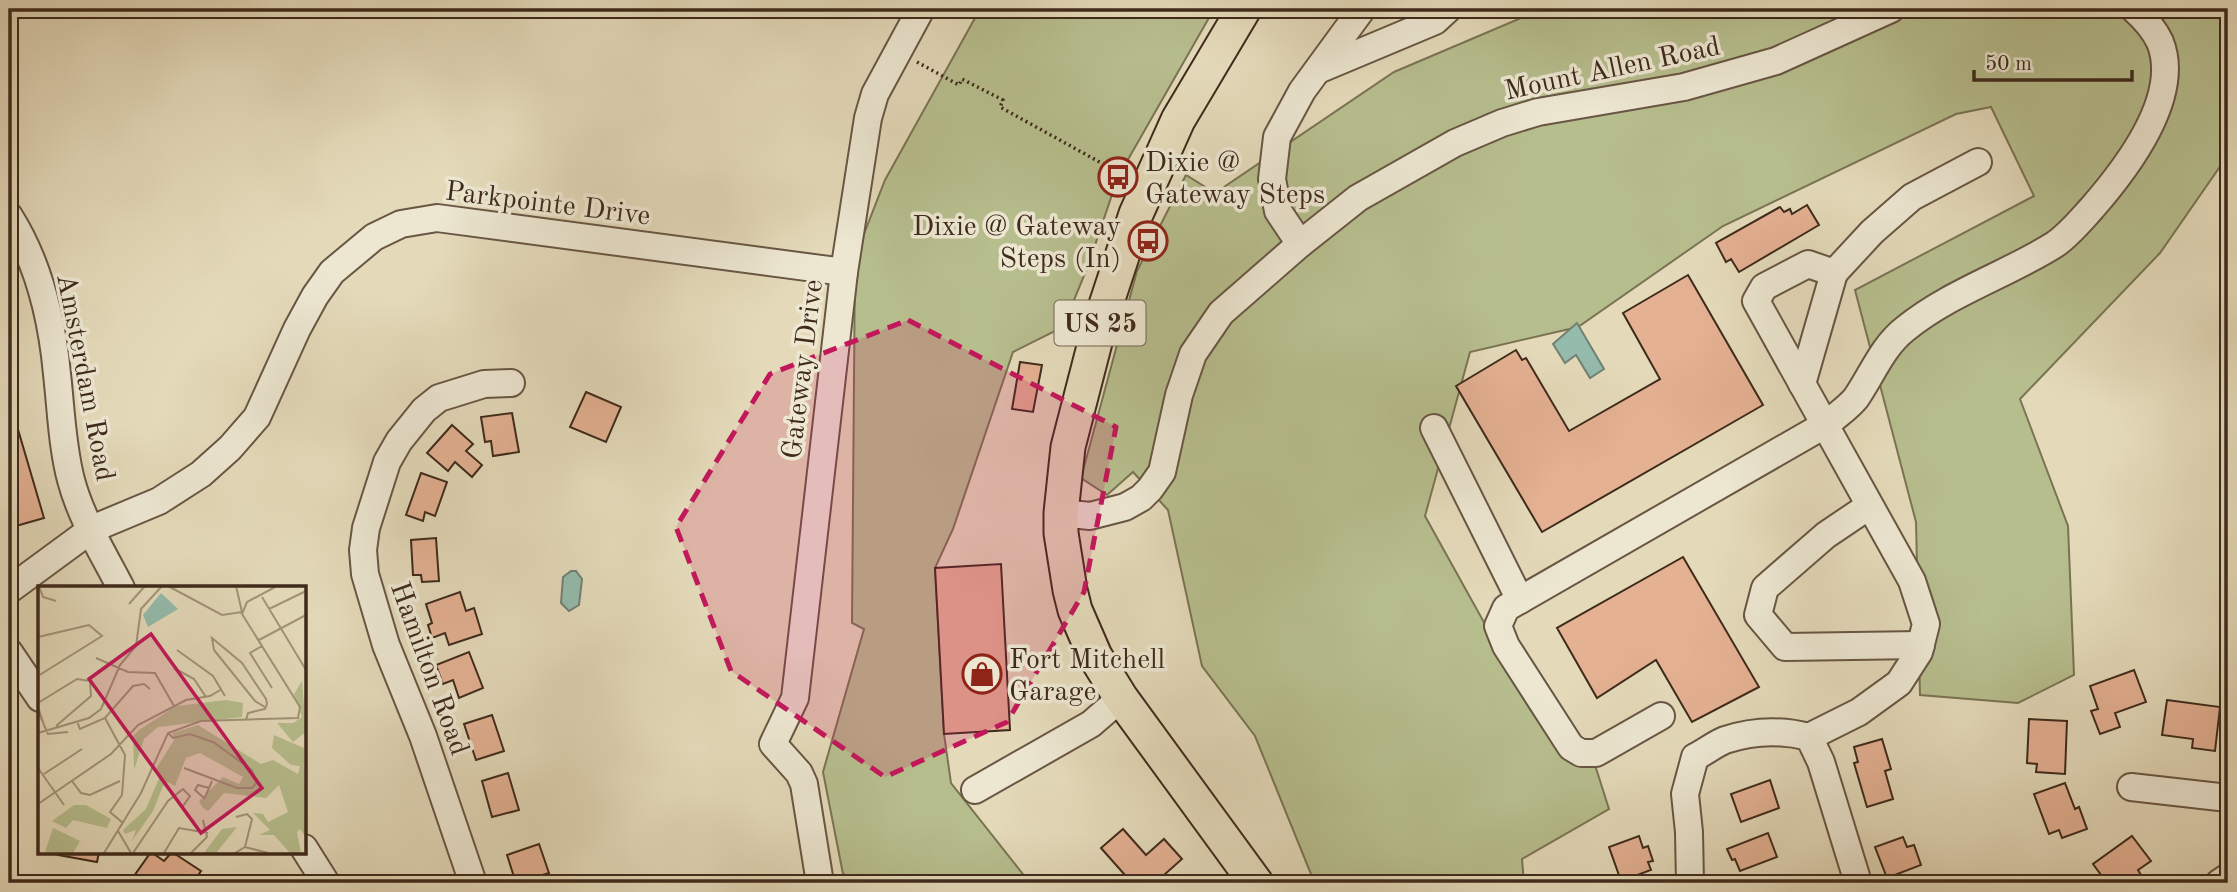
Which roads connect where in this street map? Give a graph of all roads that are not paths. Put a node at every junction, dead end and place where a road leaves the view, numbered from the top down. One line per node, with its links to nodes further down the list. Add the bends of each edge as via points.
1 (920, 9): 11 (street, Gateway Drive, via 875,94 868,118)
2 (1244, 9): 18 (main road, US 25, via 1178,120 1125,246 1068,447)
3 (1362, 9): 7 (street)
4 (1448, 9): 7 (street, via 1435,21)
5 (1891, 9): 10 (street, Mount Allen Road, via 1776,61 1684,87 1538,112 1502,123 1455,143 1357,198)
6 (2134, 9): 15 (street, via 2160,44 2164,70 2161,98 2139,147 2110,187 2056,244 1903,330 1874,365 1855,399)
7 (1318, 70): 10 (street, via 1277,137 1272,179 1278,211)
8 (1978, 162): 12 (street, via 1912,197)
9 (9, 216): 19 (street, Amsterdam Road, via 40,280 71,480)
10 (1300, 244): 18 (street, Mount Allen Road, via 1221,313 1193,354 1162,472 1150,489 1125,507 1090,516)
11 (844, 272): 19 (street, Parkpointe Drive, via 437,218 401,224 374,237 332,272 297,329 257,417 230,448 159,501); 37 (street, Gateway Drive, via 795,698 773,744 804,784)
12 (1834, 273): 14 (street); 14 (street, via 1808,264 1765,288 1756,301)
13 (511, 383): 36 (street, Hamilton Road, via 484,384 439,398 424,410 387,461 363,550 365,574 386,645 423,736)
14 (1802, 384): 15 (street)
15 (1824, 426): 17 (street); 22 (street)
16 (1434, 428): 22 (street)
17 (1869, 506): 23 (street, via 1912,581 1926,624); 23 (street, via 1765,588 1758,615 1785,647)
18 (1061, 513): 26 (main road, US 25, via 1075,610 1095,656)
19 (92, 529): 20 (street, Amsterdam Road); 21 (street, Parkpointe Drive)
20 (120, 586)
21 (10, 588)
22 (1513, 604): 27 (street, via 1498,626 1506,646 1571,747 1596,754)
23 (1921, 645): 28 (street, via 1899,683 1859,712)
24 (9, 652): 25 (street)
25 (38, 695)
26 (1121, 698): 30 (street, via 1091,724); 38 (main road, US 25)
27 (1661, 716)
28 (1809, 737): 33 (street); 39 (street, via 1788,731 1754,734 1723,741 1695,757 1685,794)
29 (2131, 788): 31 (street)
30 (975, 790)
31 (2228, 798)
32 (306, 851): 35 (street)
33 (1856, 876)
34 (2228, 877): 40 (street)
35 (326, 883)
36 (473, 883)
37 (820, 883)
38 (1256, 883)
39 (1690, 883)
40 (2219, 883)

